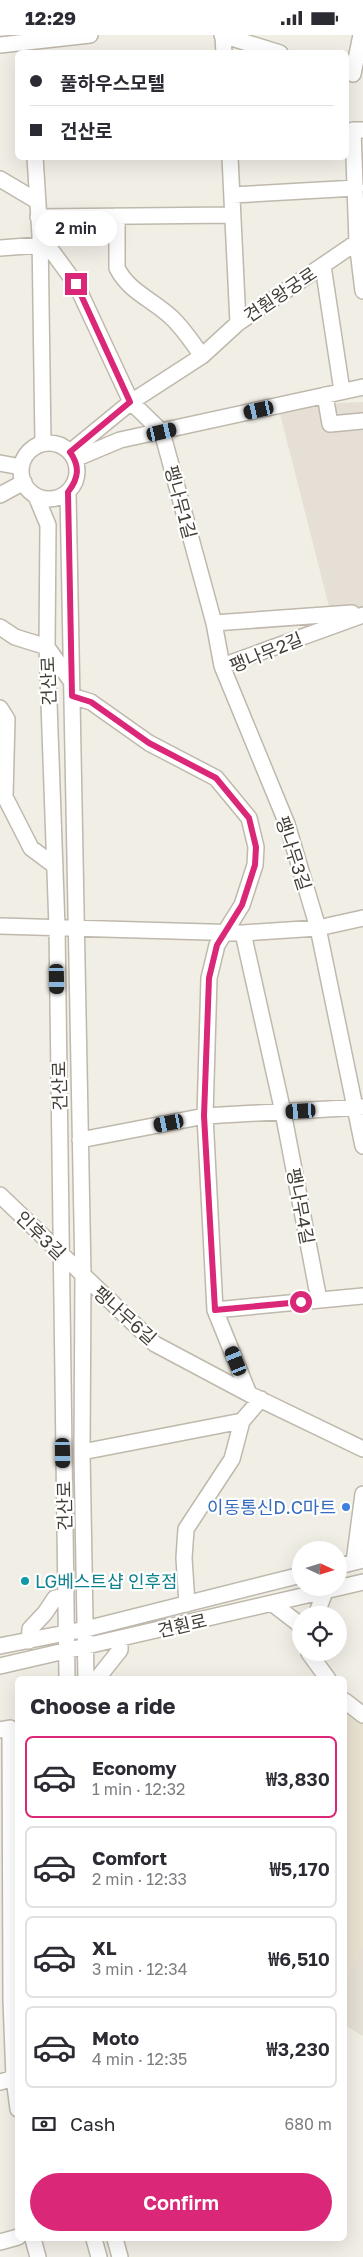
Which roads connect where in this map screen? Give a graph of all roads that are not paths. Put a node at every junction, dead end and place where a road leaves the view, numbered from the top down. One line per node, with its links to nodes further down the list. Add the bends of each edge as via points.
1 (90, 35): 4 (street)
2 (222, 35): 6 (street); 7 (street)
3 (362, 35): 8 (street)
4 (32, 43): 5 (street)
5 (0, 45)
6 (224, 50)
7 (270, 50)
8 (354, 74)
9 (354, 135): 13 (street)
10 (36, 160): 15 (street)
11 (230, 160): 14 (street)
12 (0, 179): 15 (street)
13 (356, 188): 14 (street); 20 (street)
14 (232, 195): 16 (street)
15 (37, 201): 17 (street)
16 (233, 215): 18 (street); 24 (street)
17 (38, 217): 18 (street); 19 (street)
18 (117, 217): 25 (street, via 118,268 121,275 130,287 171,317)
19 (40, 240): 21 (street); 29 (street, via 76,284); 32 (street)
20 (360, 240): 22 (street, 견훤왕궁로); 23 (street)
21 (0, 248)
22 (323, 265): 24 (street, 견훤왕궁로); 27 (street)
23 (363, 291)
24 (238, 323): 25 (street, 견훤왕궁로)
25 (202, 356): 29 (street, 견훤왕궁로)
26 (363, 387): 27 (street)
27 (342, 391): 28 (street)
28 (325, 395): 30 (street, via 330,424); 31 (street)
29 (130, 402): 31 (street); 33 (street, 견훤왕궁로)
30 (363, 421)
31 (162, 432): 33 (street, via 120,440); 40 (street, 팽나무1길)
32 (43, 443): 33 (street, via 57,444); 35 (street, via 28,452)
33 (73, 455): 36 (street, 건산로, via 77,476)
34 (0, 463): 35 (street)
35 (22, 475): 37 (street); 38 (street, 건산로)
36 (68, 492): 38 (street, via 52,499); 44 (street, 건산로)
37 (0, 495)
38 (36, 496): 42 (street, 건산로, via 48,525)
39 (363, 613): 40 (street, 팽나무2길); 43 (street, 팽나무2길)
40 (214, 623): 43 (street, 팽나무1길)
41 (0, 627): 42 (street, via 15,637)
42 (47, 647): 44 (street); 49 (street, 건산로)
43 (222, 666): 46 (street, 팽나무2길)
44 (72, 689): 53 (street, 건산로); 55 (street, 건산로, via 149,743 216,778 249,818 256,847 255,865 242,905)
45 (0, 707): 47 (street, via 7,719)
46 (266, 779): 54 (street, 팽나무3길, via 287,824)
47 (5, 797): 48 (street); 49 (street, via 31,848)
48 (0, 814)
49 (55, 866): 52 (street, 건산로)
50 (363, 919): 54 (street)
51 (0, 926): 52 (street)
52 (57, 927): 53 (street); 63 (street, 건산로)
53 (77, 927): 55 (street); 60 (street, 건산로)
54 (318, 928): 56 (street); 57 (street, 팽나무3길)
55 (225, 932): 56 (street); 59 (street, via 217,945 209,978)
56 (243, 933): 58 (street, 팽나무4길)
57 (359, 1107): 58 (street); 61 (street)
58 (283, 1112): 59 (street); 66 (street, 팽나무4길)
59 (204, 1116): 60 (street); 67 (street)
60 (80, 1141): 64 (street, 건산로)
61 (363, 1146)
62 (0, 1195): 63 (street, 인후3길)
63 (61, 1254): 64 (street, 인후3길); 77 (street, 건산로)
64 (83, 1275): 68 (street, 팽나무6길, via 155,1344); 71 (street, 건산로)
65 (363, 1296): 66 (street)
66 (319, 1300): 67 (street)
67 (215, 1310): 68 (street)
68 (255, 1397): 69 (street); 70 (street, 팽나무6길)
69 (242, 1421): 71 (street); 79 (street, 견훤로, via 232,1459 186,1529)
70 (363, 1449)
71 (82, 1452): 82 (street, 건산로)
72 (363, 1494): 73 (street)
73 (358, 1561)
74 (292, 1577): 79 (street, 견훤로)
75 (363, 1582): 76 (street, 견훤로)
76 (348, 1586)
77 (66, 1596): 83 (street, 건산로); 85 (street, via 55,1598 30,1629)
78 (307, 1596): 80 (street, 견훤로)
79 (187, 1604): 82 (street, 견훤로)
80 (272, 1604): 81 (street); 84 (street, 견훤로)
81 (292, 1620)
82 (86, 1629): 83 (street, 견훤로); 87 (street, 건산로)
83 (66, 1633): 85 (street, 견훤로); 88 (street, 건산로)
84 (120, 1639): 87 (street, 견훤로); 93 (street, via 120,1651)
85 (29, 1641): 86 (street, 견훤로)
86 (0, 1647)
87 (86, 1647): 88 (street, 견훤로); 92 (street, 건산로)
88 (66, 1652): 90 (street, 견훤로); 91 (street, 건산로)
89 (316, 1661): 94 (street)
90 (0, 1667)
91 (67, 1676)
92 (86, 1676)
93 (99, 1676)
94 (326, 1676)
95 (347, 1703): 96 (street)
96 (363, 1715)
97 (0, 1730): 98 (street, via 10,1728)
98 (5, 2000): 99 (street)
99 (10, 2079): 100 (street)
100 (15, 2098)
101 (15, 2238): 105 (street)
102 (34, 2241): 106 (street)
103 (94, 2241): 107 (street)
104 (116, 2241): 108 (street)
105 (0, 2242)
106 (38, 2257)
107 (98, 2257)
108 (120, 2257)

